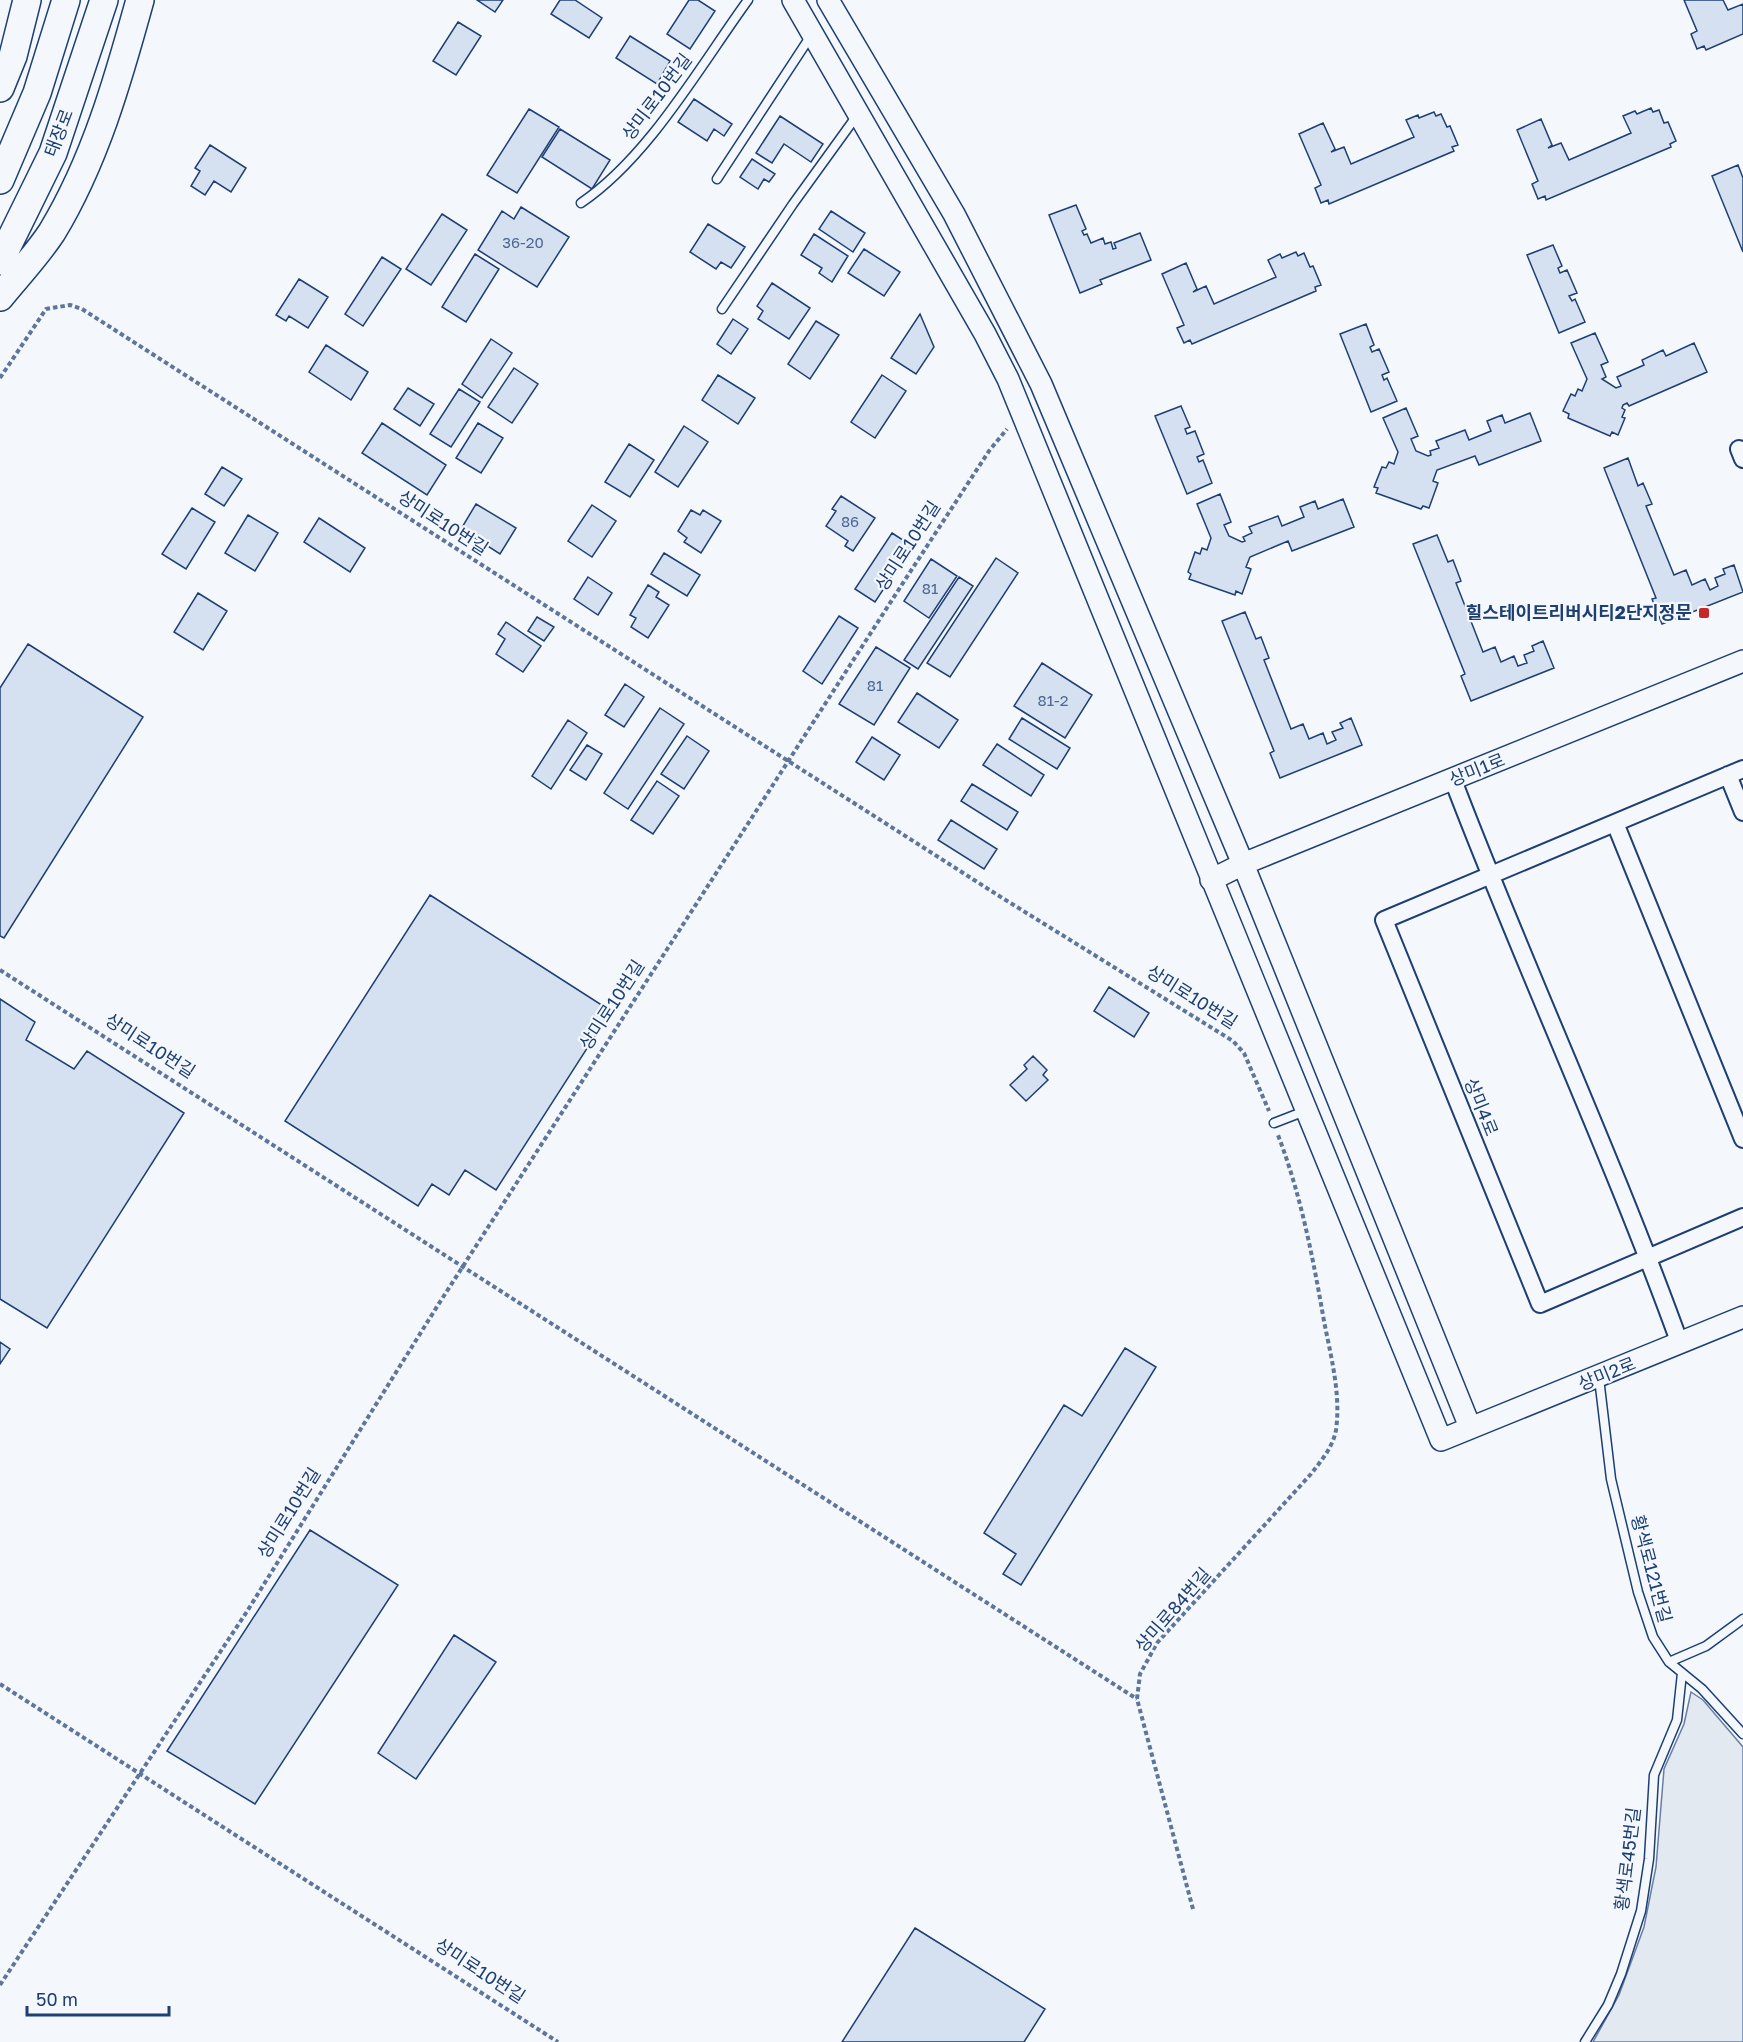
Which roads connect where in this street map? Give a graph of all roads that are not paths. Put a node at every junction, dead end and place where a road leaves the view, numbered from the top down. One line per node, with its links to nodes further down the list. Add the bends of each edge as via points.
1 (27, 0): 9 (main road, via 13,56)
2 (66, 0): 12 (main road, 태장로, via 37,93)
3 (104, 0): 14 (main road, 태장로, via 53,153)
4 (140, 0): 15 (main road, via 117,83 74,191 51,234)
5 (748, 0): 13 (lane, 상미로10번길, via 640,148 608,183)
6 (793, 0): 8 (street)
7 (828, 0): 22 (street, via 954,214 1041,384)
8 (812, 34): 10 (street); 11 (lane)
9 (0, 88)
10 (858, 114): 16 (lane); 24 (street, via 985,334 1024,415)
11 (717, 179)
12 (0, 180)
13 (581, 203)
14 (0, 261)
15 (0, 297)
16 (722, 309)
17 (1743, 661): 19 (street, 상미1로)
18 (1735, 772): 20 (street, 상미4로); 21 (street, 상미4로)
19 (1453, 780): 22 (street, 상미1로); 23 (street)
20 (1743, 812)
21 (1615, 823): 23 (street, 상미4로); 27 (street)
22 (1244, 864): 24 (street, 상미1로); 33 (street)
23 (1489, 876): 29 (street); 29 (street, 상미4로, via 1384,920 1540,1304)
24 (1211, 880): 25 (street)
25 (1305, 1110): 26 (lane); 33 (street, 상미2로, via 1441,1440)
26 (1274, 1124)
27 (1743, 1139)
28 (1743, 1217): 29 (street, 상미4로)
29 (1649, 1259): 31 (street)
30 (1743, 1317): 31 (street, 상미2로)
31 (1680, 1344): 32 (street, 상미2로)
32 (1599, 1378): 33 (street, 상미2로); 35 (lane, 황색로121번길, via 1611,1479 1622,1530 1653,1637)
33 (1470, 1427)
34 (1743, 1619): 35 (lane, via 1706,1646)
35 (1669, 1662): 36 (lane, 황색로121번길)
36 (1682, 1674): 37 (lane, 황색로121번길, via 1702,1689); 38 (lane, 황색로45번길, via 1677,1720 1654,1775 1649,1859 1641,1911 1621,1974)
37 (1743, 1734)
38 (1585, 2042)

